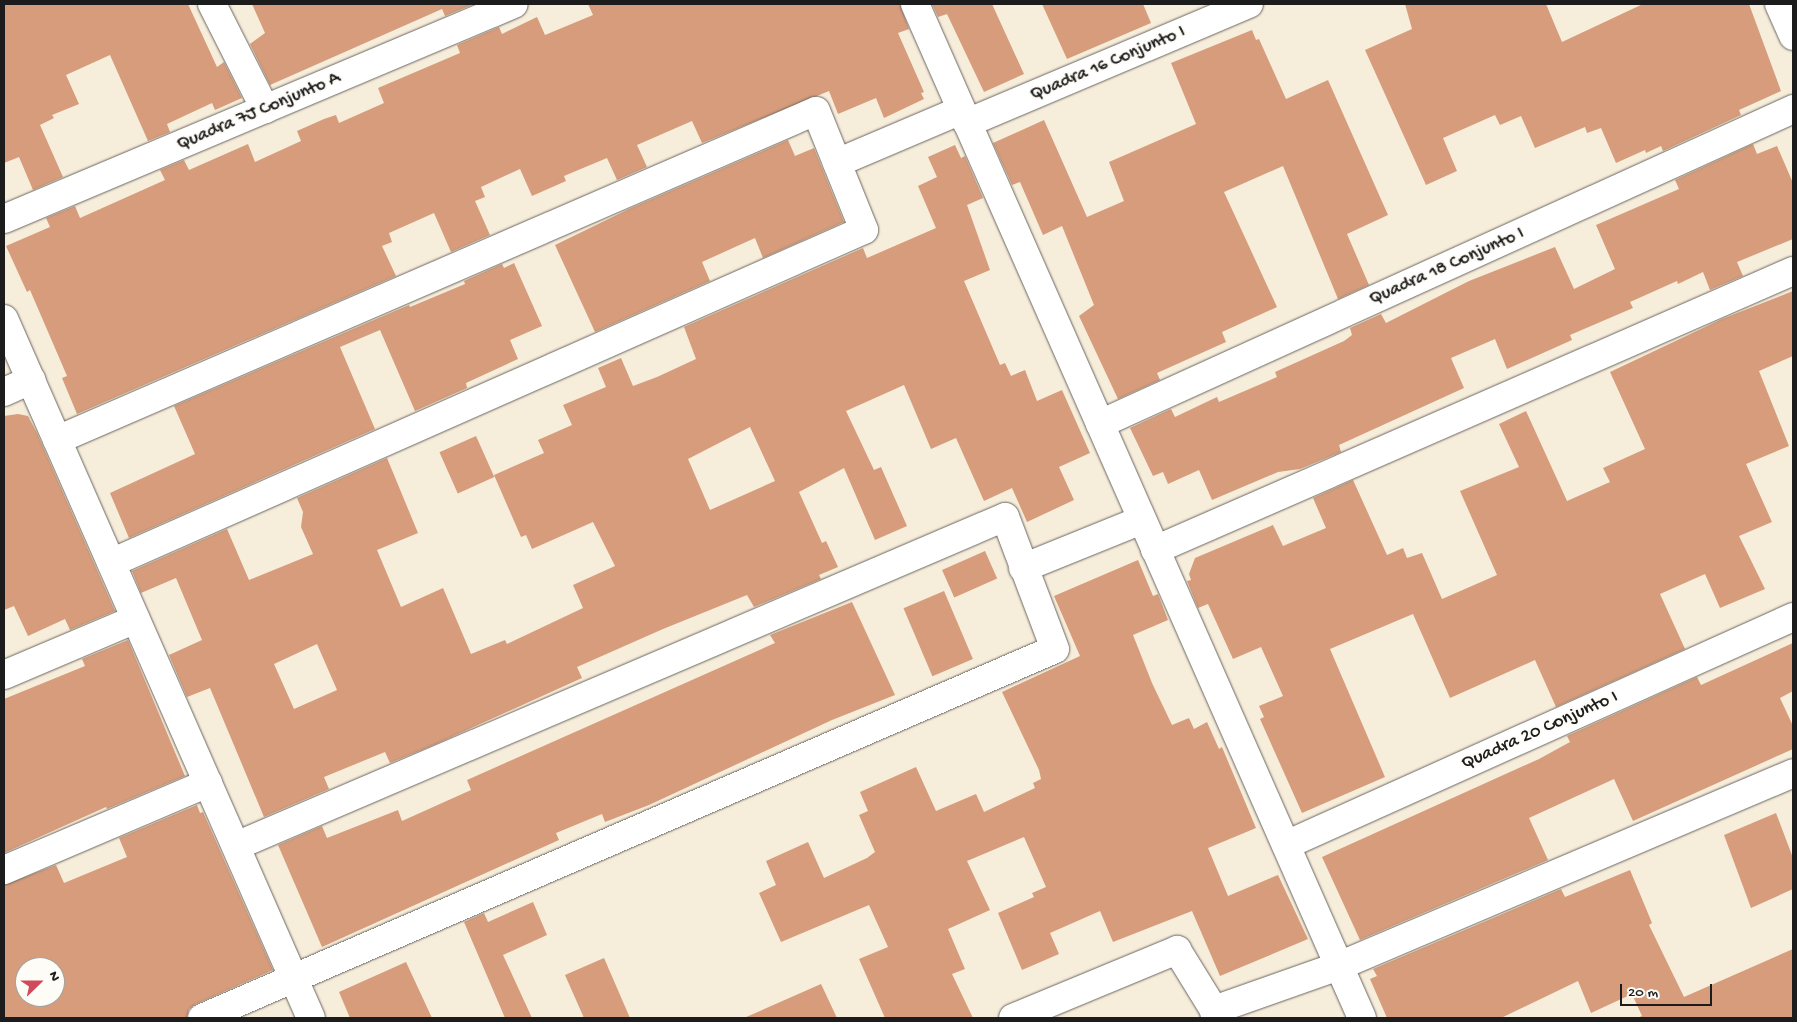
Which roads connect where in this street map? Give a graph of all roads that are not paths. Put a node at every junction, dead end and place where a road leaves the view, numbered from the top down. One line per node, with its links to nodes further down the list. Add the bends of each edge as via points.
1 (212, 4): 7 (street)
2 (514, 4): 7 (street, Quadra 7J Conjunto A)
3 (915, 4): 9 (street)
4 (1249, 4): 9 (street, Quadra 16 Conjunto I)
5 (1779, 4): 6 (street)
6 (1793, 36)
7 (264, 109): 11 (street, Quadra 7J Conjunto A)
8 (1793, 109): 16 (street, Quadra 18 Conjunto I)
9 (964, 117): 10 (street, Quadra 16 Conjunto I); 16 (street)
10 (837, 163): 17 (street, via 816,111); 20 (street, via 864,230)
11 (4, 219)
12 (1793, 271): 19 (street)
13 (4, 319): 14 (street)
14 (31, 380): 15 (street); 17 (street)
15 (4, 392)
16 (1100, 424): 18 (street)
17 (57, 440): 20 (street)
18 (1142, 520): 19 (street); 21 (street)
19 (1155, 550): 27 (street)
20 (111, 563): 23 (street)
21 (1023, 568): 28 (street, via 1005,516); 31 (street, via 1056,649)
22 (1793, 617): 27 (street, Quadra 20 Conjunto I)
23 (136, 619): 24 (street); 26 (street)
24 (4, 675)
25 (1793, 773): 30 (street)
26 (208, 783): 28 (street); 29 (street)
27 (1286, 845): 30 (street)
28 (236, 846): 31 (street)
29 (4, 870)
30 (1339, 966): 32 (street); 36 (street)
31 (293, 978): 33 (street); 34 (street)
32 (1214, 1014): 35 (street, via 1177,950)
33 (202, 1018)
34 (311, 1018)
35 (1013, 1018)
36 (1362, 1018)

